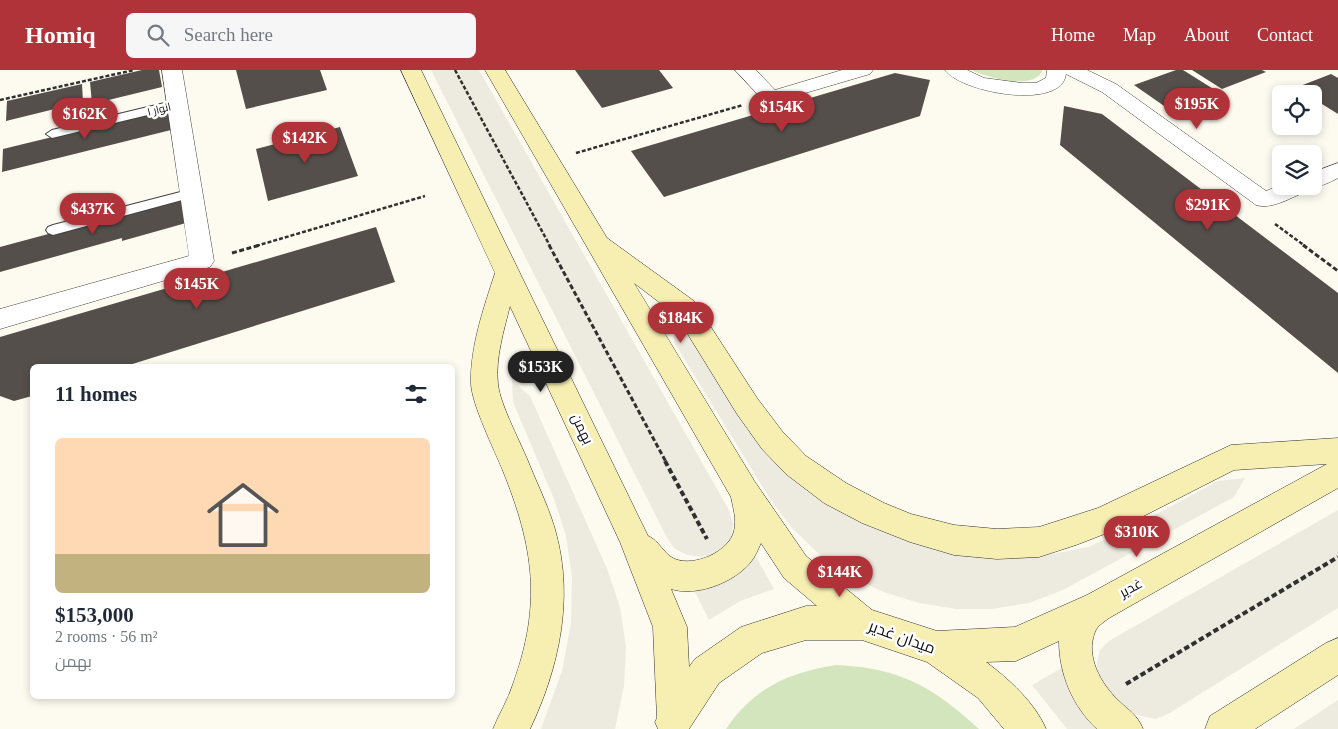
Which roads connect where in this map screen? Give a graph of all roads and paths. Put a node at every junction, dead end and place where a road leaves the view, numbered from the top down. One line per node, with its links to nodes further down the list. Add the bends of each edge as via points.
1 (134, 70): 14 (path)
2 (172, 70): 15 (street)
3 (411, 70): 28 (main road, بهمن)
4 (455, 70): 35 (path)
5 (495, 70): 25 (main road)
6 (745, 70): 13 (street)
7 (863, 70): 13 (street)
8 (1057, 70): 12 (street, via 1055,80 1048,86)
9 (1072, 70): 11 (street)
10 (955, 74): 12 (street)
11 (1109, 88): 12 (street); 23 (street)
12 (1024, 90)
13 (770, 98): 17 (path)
14 (0, 100)
15 (177, 104): 16 (lane, انوار ۱); 20 (street)
16 (52, 134)
17 (575, 153)
18 (1338, 170): 19 (street)
19 (1322, 177)
20 (192, 193): 24 (lane); 26 (street)
21 (1276, 195): 23 (street)
22 (425, 196): 26 (path)
23 (1264, 200): 27 (path, via 1261,214)
24 (53, 230)
25 (597, 243): 30 (main road, via 685,308 747,406 796,465 835,493 873,513 954,540 997,544 1039,542 1076,532 1109,518 1231,458); 32 (main road)
26 (202, 261): 29 (street)
27 (1338, 271)
28 (507, 273): 33 (main road, بهمن); 42 (main road, via 490,337 483,385 532,507 543,542 548,580 546,622 537,666 521,712)
29 (0, 319)
30 (1338, 451)
31 (1338, 473): 36 (main road, غدیر)
32 (744, 492): 35 (main road, via 750,508 751,527 746,544 734,559); 37 (main road, via 795,567)
33 (634, 539): 35 (main road, via 664,570 680,576 698,576); 41 (main road, بهمن, via 670,627)
34 (1338, 557): 40 (path)
35 (722, 567)
36 (1099, 606): 38 (main road, غدیر, via 1016,644); 40 (main road, via 1084,618 1077,634 1076,656 1082,678)
37 (862, 622): 38 (main road, میدان غدیر); 41 (main road, میدان غدیر, via 806,622 753,639 707,672)
38 (937, 648): 43 (main road, میدان غدیر, via 990,686)
39 (1338, 655): 45 (main road)
40 (1096, 701): 44 (main road)
41 (672, 723)
42 (511, 729)
43 (1028, 729)
44 (1125, 729)
45 (1223, 729)

